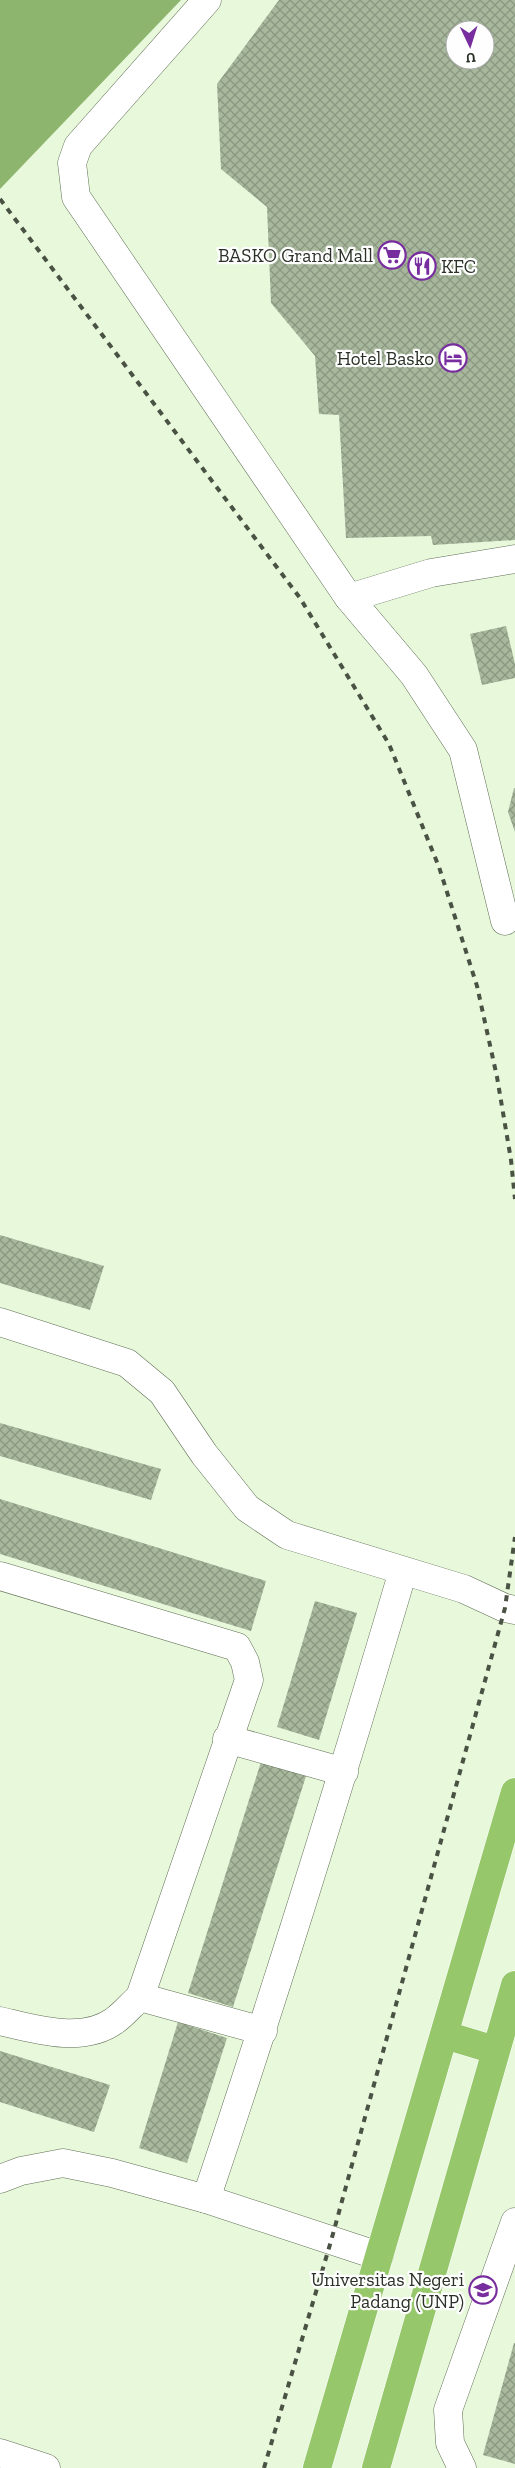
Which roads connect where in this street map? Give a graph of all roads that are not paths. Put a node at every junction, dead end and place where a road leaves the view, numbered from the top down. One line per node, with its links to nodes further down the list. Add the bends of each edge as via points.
1 (207, 0): 3 (lane, via 78,146 72,163 76,197)
2 (515, 559): 3 (lane, via 432,573)
3 (349, 598): 4 (lane, via 414,676 463,750)
4 (505, 920)
5 (0, 1322): 6 (lane, via 127,1364 162,1392 204,1454 247,1508 287,1535)
6 (403, 1571): 8 (lane, via 464,1589); 10 (lane)
7 (0, 1576): 9 (lane, via 237,1647 246,1662 248,1680)
8 (515, 1610)
9 (227, 1739): 10 (lane); 13 (lane)
10 (344, 1772): 15 (lane)
11 (515, 1792): 16 (highway)
12 (515, 1985): 17 (highway)
13 (140, 1997): 14 (lane, via 114,2022 86,2032 58,2034); 15 (lane)
14 (0, 2021)
15 (263, 2031): 19 (lane)
16 (446, 2035): 17 (highway); 21 (highway)
17 (495, 2050): 25 (highway)
18 (0, 2179): 19 (lane, via 21,2171 63,2163)
19 (206, 2199): 21 (lane)
20 (515, 2222): 26 (lane, via 448,2410 450,2443)
21 (379, 2256): 24 (highway)
22 (0, 2453): 23 (lane)
23 (46, 2468)
24 (317, 2468)
25 (376, 2468)
26 (462, 2468)

